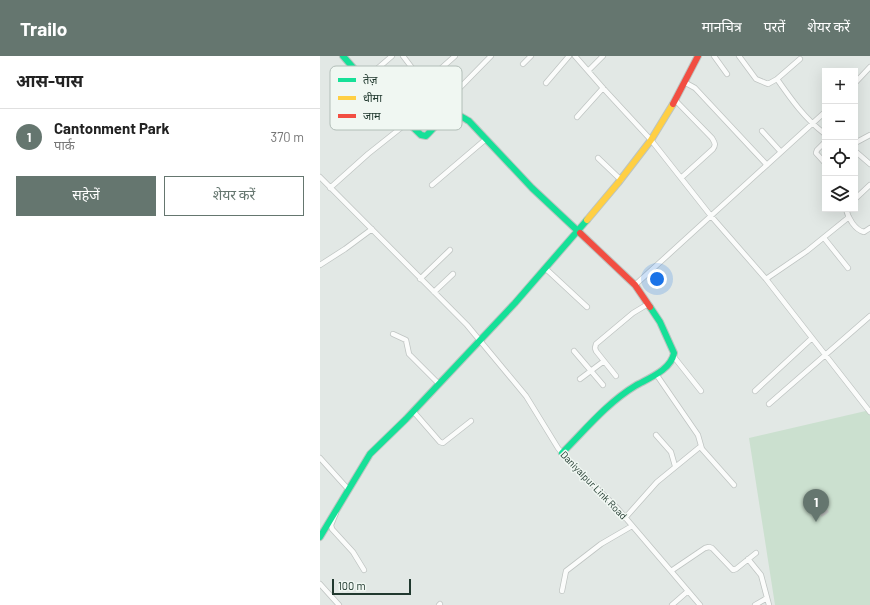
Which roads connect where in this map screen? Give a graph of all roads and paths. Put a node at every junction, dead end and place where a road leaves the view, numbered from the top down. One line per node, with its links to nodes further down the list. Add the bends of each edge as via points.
1 (342, 56): 15 (street)
2 (392, 56): 16 (street)
3 (403, 56): 17 (street)
4 (455, 56): 18 (street)
5 (491, 56): 26 (street)
6 (530, 56): 14 (street)
7 (569, 56): 25 (street)
8 (575, 56): 20 (street)
9 (603, 56): 20 (street)
10 (698, 56): 24 (street)
11 (714, 56): 21 (street)
12 (739, 56): 22 (street, via 758,81 768,84)
13 (800, 59): 22 (street)
14 (523, 64)
15 (351, 66)
16 (380, 66)
17 (411, 66)
18 (444, 66)
19 (870, 67): 23 (street)
20 (588, 71): 27 (street)
21 (727, 74)
22 (777, 79): 32 (street)
23 (858, 80)
24 (684, 82): 28 (street); 48 (street, via 695,88)
25 (546, 83)
26 (462, 85)
27 (603, 88): 31 (street); 40 (street)
28 (675, 100): 40 (street); 50 (street, via 715,143 713,149)
29 (822, 115): 32 (street)
30 (462, 117): 39 (street)
31 (577, 118)
32 (812, 124): 37 (street); 43 (street)
33 (398, 130): 54 (street)
34 (415, 130): 35 (street, via 426,136)
35 (433, 130)
36 (762, 131): 43 (street)
37 (822, 132)
38 (870, 134): 41 (street)
39 (486, 139): 52 (street); 61 (street)
40 (651, 140): 50 (street); 51 (street)
41 (858, 141)
42 (822, 145): 46 (street, via 816,153)
43 (781, 152): 48 (street)
44 (858, 154): 47 (street)
45 (598, 158): 51 (street)
46 (822, 160)
47 (870, 164)
48 (767, 165): 57 (street)
49 (320, 177): 54 (street, Daniyalpur Link Road)
50 (681, 178): 57 (street)
51 (621, 180): 61 (street)
52 (432, 185)
53 (870, 185): 55 (street)
54 (330, 188): 60 (street, Daniyalpur Link Road)
55 (858, 197)
56 (847, 212): 58 (street)
57 (711, 216): 69 (street); 70 (street)
58 (849, 217): 59 (street, via 860,231 864,232); 62 (street)
59 (870, 228)
60 (372, 229): 64 (street); 68 (street, Daniyalpur Link Road)
61 (577, 231): 65 (street); 70 (street)
62 (824, 238): 66 (street); 69 (street)
63 (450, 250): 68 (street)
64 (320, 265)
65 (545, 268): 73 (street); 79 (street)
66 (848, 268)
67 (452, 274): 71 (street)
68 (420, 279): 71 (street, Daniyalpur Link Road)
69 (766, 279): 78 (street)
70 (635, 285): 72 (street)
71 (434, 292): 79 (street, Daniyalpur Link Road)
72 (648, 304): 82 (street, via 665,332); 83 (street, via 633,313 596,344 596,351)
73 (587, 307)
74 (870, 316): 75 (street)
75 (864, 321): 76 (street); 81 (street)
76 (870, 322)
77 (392, 334): 88 (street, via 406,340 409,354)
78 (812, 338): 81 (street); 91 (street)
79 (480, 341): 88 (street); 98 (street, Daniyalpur Link Road, via 526,396)
80 (574, 351): 84 (street)
81 (826, 354): 92 (street); 94 (street)
82 (674, 357): 85 (street); 90 (street)
83 (604, 361): 84 (street); 86 (street)
84 (591, 371): 87 (street); 89 (street)
85 (656, 374): 97 (street, via 698,435); 98 (street, via 615,400)
86 (616, 376)
87 (580, 379)
88 (439, 384): 93 (street)
89 (603, 385)
90 (701, 391)
91 (755, 391)
92 (769, 404)
93 (414, 411): 95 (street, via 440,442 445,442); 102 (street, via 370,454)
94 (870, 412)
95 (470, 421)
96 (656, 435): 100 (street, via 671,452)
97 (701, 446): 100 (street); 101 (street)
98 (562, 453): 104 (street, Daniyalpur Link Road)
99 (320, 458): 102 (street)
100 (675, 466): 104 (street)
101 (734, 485)
102 (348, 488): 103 (street)
103 (338, 506): 106 (street); 109 (street, via 331,527)
104 (625, 518): 105 (street, Daniyalpur Link Road)
105 (632, 526): 110 (street, Daniyalpur Link Road); 112 (street, via 601,544 566,571)
106 (320, 537)
107 (756, 553): 108 (street)
108 (748, 559): 110 (street, via 733,570 709,547); 114 (street, via 761,575)
109 (364, 570)
110 (671, 571): 113 (street, Daniyalpur Link Road)
111 (320, 584): 115 (street)
112 (562, 591)
113 (688, 591): 116 (street); 117 (street, Daniyalpur Link Road)
114 (767, 598): 118 (street); 119 (street)
115 (339, 605)
116 (672, 605)
117 (700, 605)
118 (755, 605)
119 (769, 605)

